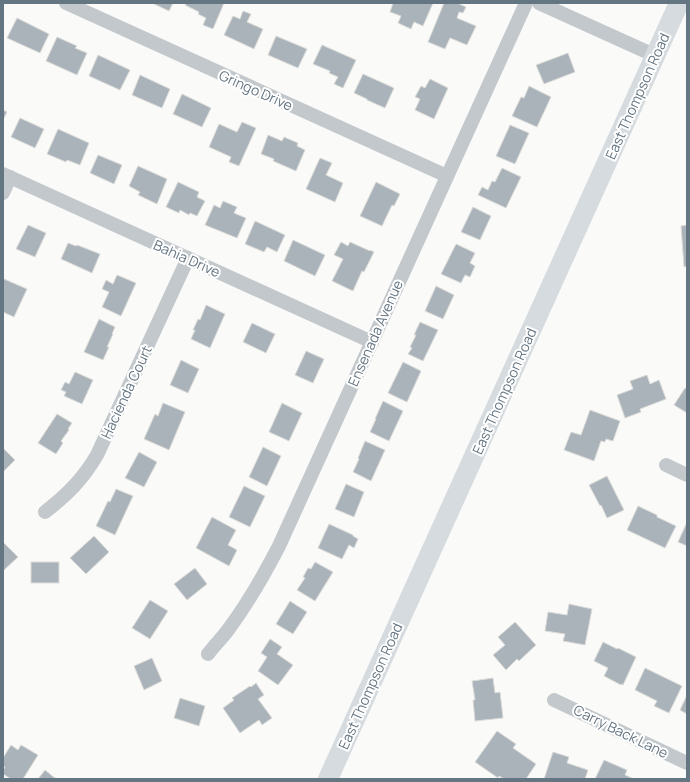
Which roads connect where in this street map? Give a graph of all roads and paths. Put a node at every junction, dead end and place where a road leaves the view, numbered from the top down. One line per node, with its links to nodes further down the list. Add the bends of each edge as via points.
1 (66, 3): 7 (street, Gringo Drive)
2 (526, 3): 7 (street, Ensenada Avenue)
3 (539, 3): 5 (street)
4 (679, 3): 5 (main road, East Thompson Road)
5 (656, 56): 17 (main road, East Thompson Road)
6 (7, 176): 8 (street); 9 (street, Bahia Drive)
7 (447, 176): 10 (street, Ensenada Avenue)
8 (3, 193)
9 (188, 258): 10 (street, Bahia Drive); 13 (street, Hacienda Court, via 96,458 67,495)
10 (372, 342): 14 (street, Ensenada Avenue, via 267,570 244,608)
11 (666, 465): 12 (street)
12 (687, 475)
13 (45, 512)
14 (208, 654)
15 (554, 700): 16 (street, Carry Back Lane)
16 (687, 763)
17 (328, 779)

